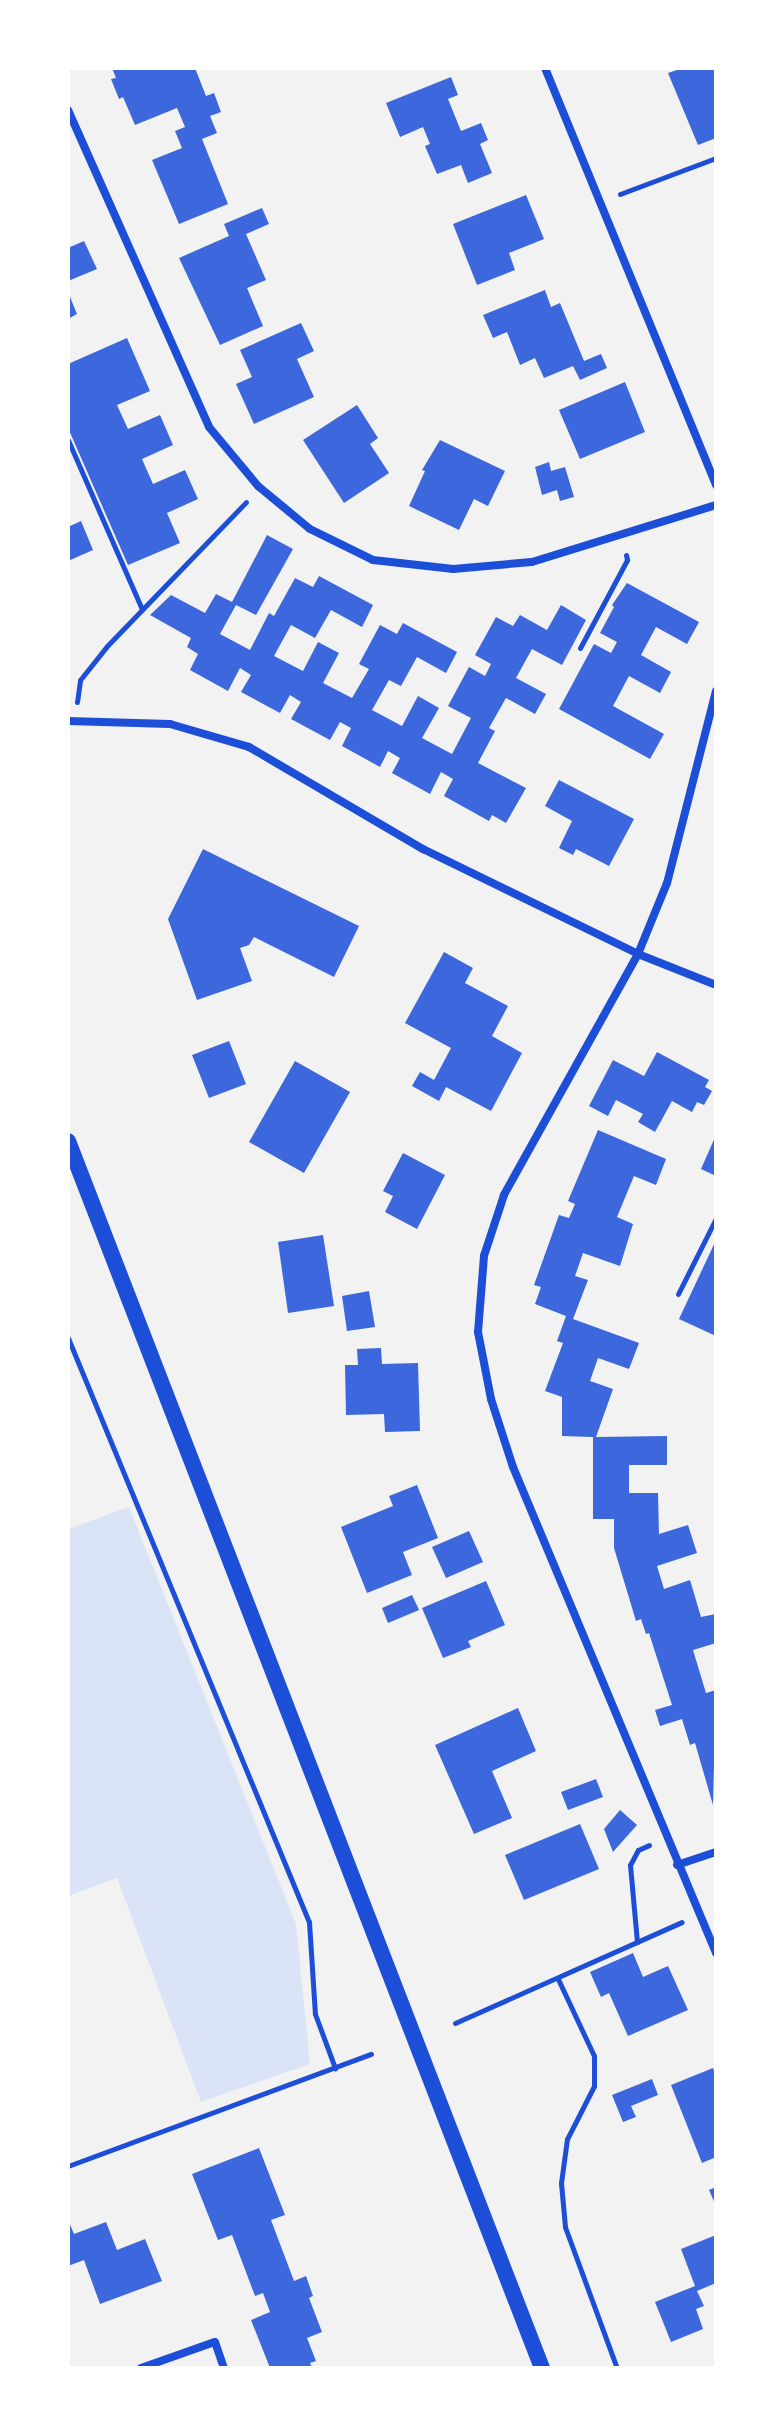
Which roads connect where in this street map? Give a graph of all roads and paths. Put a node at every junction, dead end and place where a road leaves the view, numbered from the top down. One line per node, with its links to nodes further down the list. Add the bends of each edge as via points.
1 (545, 68): 4 (street)
2 (68, 110): 7 (street, via 209,427)
3 (716, 158): 4 (path)
4 (600, 202): 6 (street)
5 (68, 440): 10 (path)
6 (716, 485)
7 (258, 486): 9 (street, via 310,529 373,560 453,569 532,562); 10 (path)
8 (716, 505): 9 (street)
9 (622, 534): 11 (path, via 627,560)
10 (142, 609): 13 (path, via 80,680)
11 (580, 648)
12 (716, 691): 14 (street, via 667,883)
13 (71, 720): 14 (street, via 170,724 249,747 423,849)
14 (638, 954): 15 (street); 20 (street, via 504,1195 484,1256 478,1332 491,1399 513,1467)
15 (716, 985)
16 (68, 1141): 33 (main road)
17 (716, 1218): 18 (path)
18 (678, 1294)
19 (68, 1338): 29 (path, via 309,1922 315,2014)
20 (666, 1838): 22 (street); 24 (path, via 638,1850 630,1865)
21 (716, 1852): 22 (street)
22 (677, 1865): 23 (street)
23 (698, 1915): 24 (path); 25 (street)
24 (637, 1942): 26 (path)
25 (716, 1953)
26 (558, 1979): 27 (path); 34 (path, via 594,2056 594,2086 567,2139 561,2183 565,2227)
27 (455, 2023)
28 (371, 2054): 29 (path)
29 (335, 2068): 30 (path)
30 (68, 2166)
31 (141, 2368): 32 (street, via 215,2342)
32 (224, 2368)
33 (542, 2368)
34 (617, 2368)

